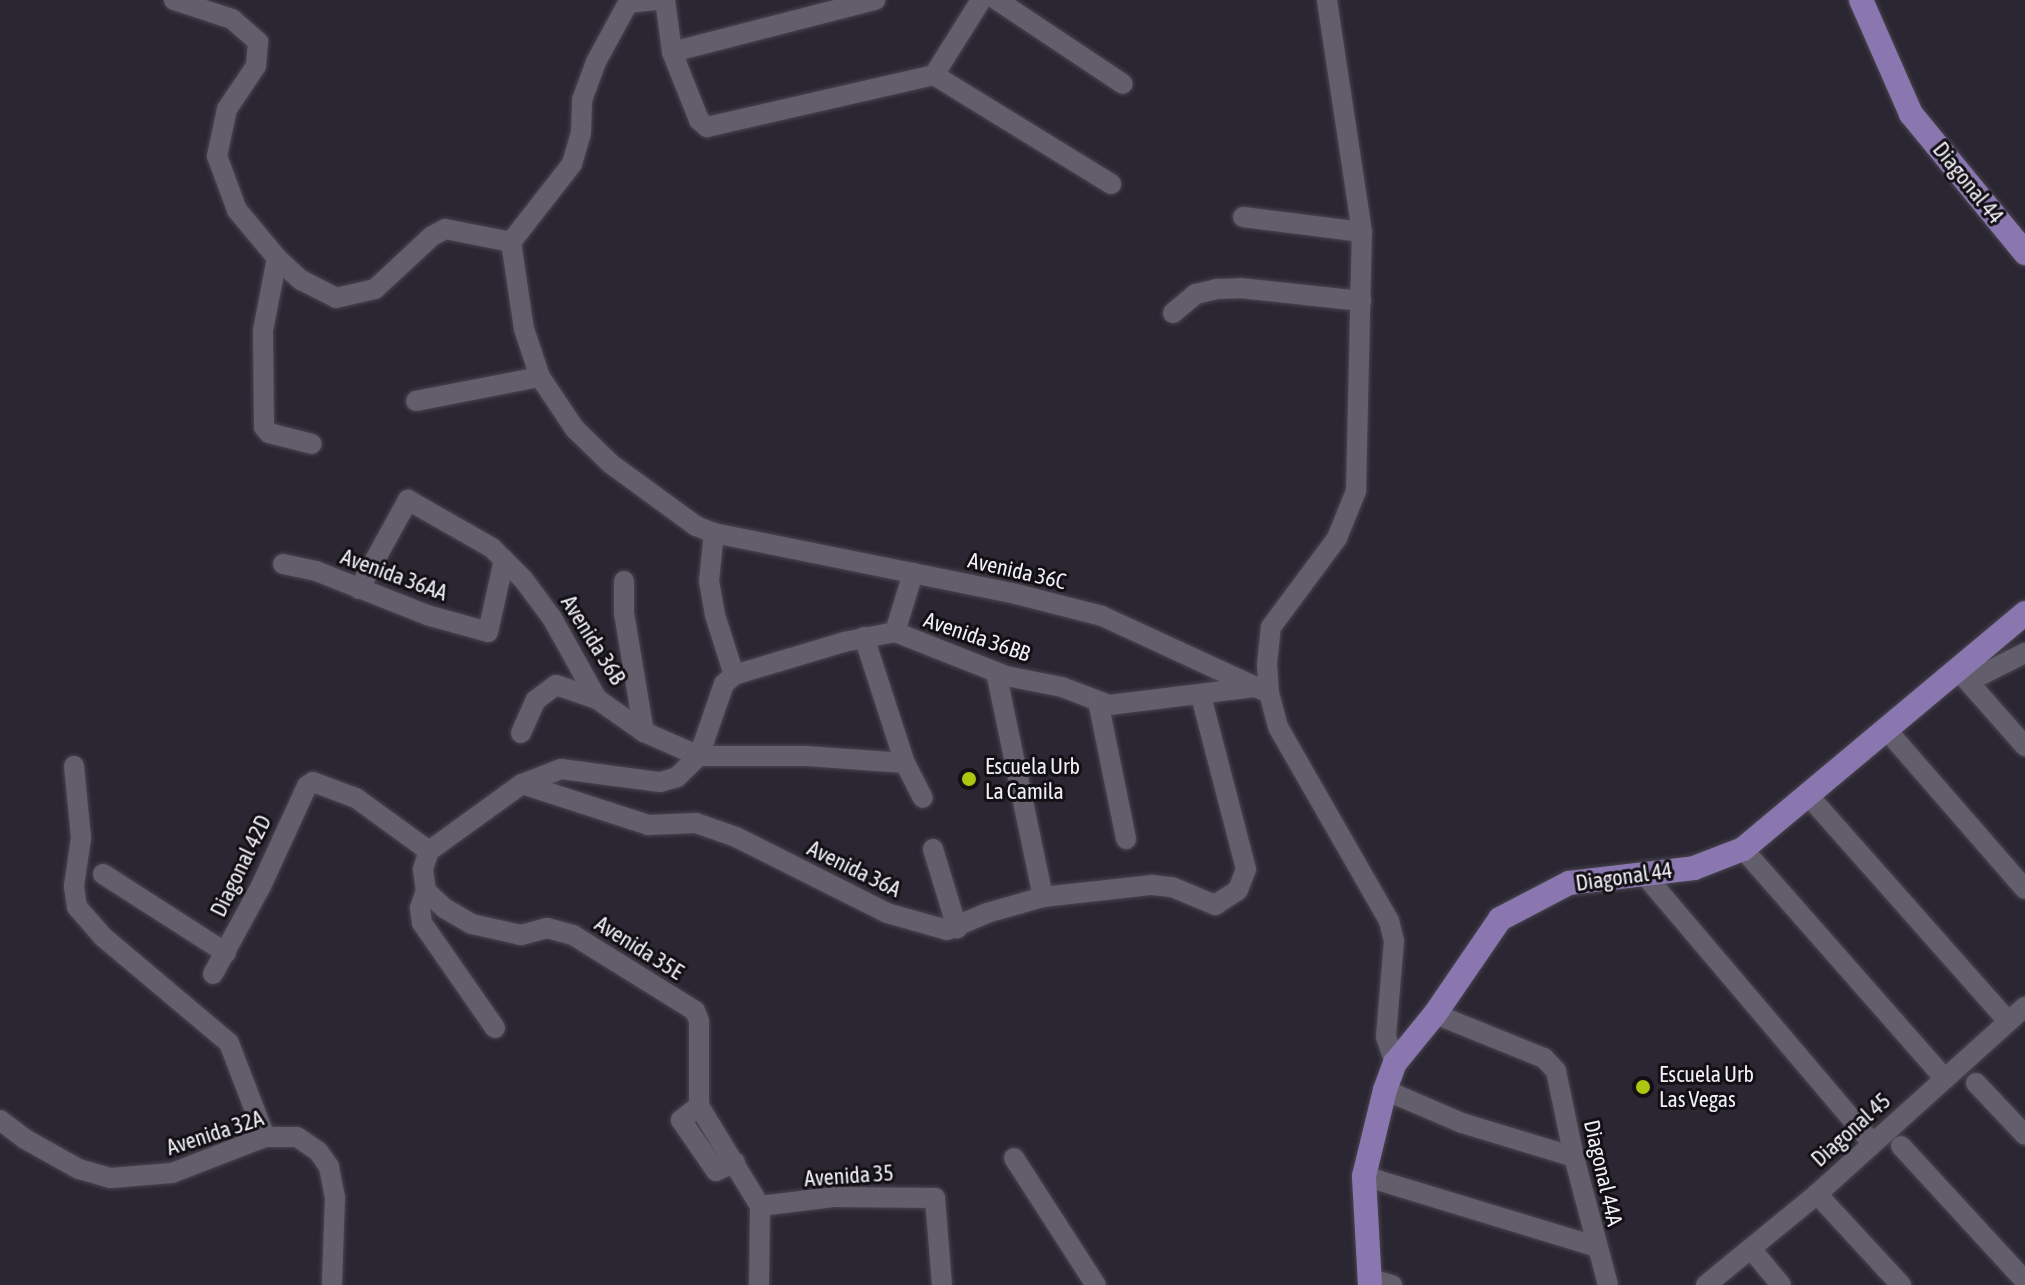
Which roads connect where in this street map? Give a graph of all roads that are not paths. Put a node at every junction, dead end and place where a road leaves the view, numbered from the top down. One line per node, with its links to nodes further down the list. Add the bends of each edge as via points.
1 (174, 0): 18 (street, via 232,19 258,42 256,66 227,109 217,156 237,210)
2 (658, 0): 9 (street)
3 (665, 0): 10 (street)
4 (875, 0): 10 (street)
5 (981, 0): 11 (street)
6 (997, 0): 12 (street)
7 (1327, 0): 15 (street)
8 (1861, 0): 17 (main road, Diagonal 44, via 1911,114)
9 (628, 2): 16 (street, via 582,100 581,133 572,164)
10 (672, 52): 11 (street, via 699,120 707,127)
11 (934, 75): 13 (street)
12 (1123, 84)
13 (1111, 184)
14 (1243, 217): 15 (street)
15 (1362, 232): 19 (street)
16 (511, 242): 18 (street, via 445,229 375,289 336,298 301,280); 21 (street, Avenida 36C, via 524,329)
17 (2025, 253)
18 (277, 258): 23 (street, via 263,331 264,427)
19 (1361, 301): 20 (street, via 1217,289 1196,294); 37 (street, via 1356,491 1337,538 1271,627)
20 (1173, 313)
21 (540, 377): 22 (street); 24 (street, Avenida 36C, via 575,429 611,464 696,526)
22 (416, 401)
23 (312, 444)
24 (714, 533): 27 (street, Avenida 36C); 35 (street, via 709,581)
25 (504, 560): 29 (street, Avenida 36AA, via 488,632); 29 (street, Avenida 36B, via 408,500); 39 (street, Avenida 36B, via 552,618)
26 (283, 564): 29 (street, Avenida 36AA)
27 (913, 573): 31 (street); 37 (street, Avenida 36C, via 1102,616)
28 (624, 581): 42 (street, via 624,613)
29 (359, 589)
30 (2025, 613): 36 (main road, Diagonal 44)
31 (895, 632): 32 (street, Avenida 36BB); 34 (street, Avenida 36BB)
32 (864, 637): 35 (street, Avenida 36BB); 46 (street)
33 (2025, 653): 36 (street)
34 (996, 672): 40 (street, Avenida 36BB); 59 (street)
35 (734, 675): 45 (street, via 724,684)
36 (1963, 675): 41 (main road, Diagonal 44); 44 (street)
37 (1262, 690): 38 (street, Avenida 36BB); 67 (street, via 1389,921 1394,941 1386,1037)
38 (1201, 696): 40 (street, Avenida 36BB, via 1109,705); 59 (street, via 1246,869 1238,890 1215,905 1172,887 1152,885)
39 (597, 699): 42 (street, Avenida 36B); 43 (street, via 556,685 536,700)
40 (1098, 701): 51 (street)
41 (1885, 728): 49 (main road, Diagonal 44); 57 (street)
42 (644, 732): 45 (street, Avenida 36B)
43 (521, 733)
44 (2025, 746)
45 (699, 756): 46 (street, Avenida 36B); 48 (street, via 677,777 660,782 561,769)
46 (905, 763): 50 (street)
47 (74, 766): 73 (street, via 81,838 74,886 77,907 102,936 229,1043)
48 (522, 784): 54 (street); 60 (street, Avenida 36A, via 648,825 696,823 736,837 887,913 947,930)
49 (1807, 794): 53 (main road, Diagonal 44); 65 (street)
50 (923, 798)
51 (1126, 839)
52 (933, 849): 60 (street)
53 (1743, 849): 56 (main road, Diagonal 44, via 1694,868); 68 (street)
54 (429, 851): 58 (street, via 423,869); 61 (street, Diagonal 42D, via 356,798 313,782)
55 (103, 874): 61 (street)
56 (1644, 874): 64 (main road, Diagonal 44, via 1569,883 1500,919); 74 (street)
57 (2025, 889)
58 (426, 891): 66 (street, via 422,923); 80 (street, Avenida 35E, via 472,924 521,935 547,928 573,935 695,1011 699,1106)
59 (1043, 897): 60 (street)
60 (957, 928)
61 (226, 953): 62 (street, Diagonal 42D)
62 (213, 974)
63 (2025, 1007): 65 (street, Diagonal 45)
64 (1435, 1014): 67 (main road, Diagonal 44); 76 (street, Diagonal 44A, via 1544,1058 1556,1071)
65 (2008, 1021): 68 (street, Diagonal 45)
66 (495, 1028)
67 (1395, 1063): 70 (main road, Diagonal 44)
68 (1945, 1079): 74 (street, Diagonal 45)
69 (1976, 1083): 72 (street)
70 (1385, 1090): 76 (street, via 1462,1123); 78 (main road, Diagonal 44)
71 (0, 1120): 73 (street, Avenida 32A, via 79,1169 111,1178 172,1173)
72 (2025, 1135)
73 (265, 1137): 85 (street, Avenida 32A, via 297,1137 318,1151 329,1167 335,1197)
74 (1872, 1143): 79 (street, Diagonal 45)
75 (1901, 1146): 83 (street)
76 (1574, 1157): 81 (street, Diagonal 44A)
77 (1014, 1158): 88 (street)
78 (1364, 1176): 81 (street); 84 (main road, Diagonal 44)
79 (1817, 1194): 82 (street, Diagonal 45); 92 (street)
80 (760, 1206): 86 (street); 87 (street, Avenida 35, via 833,1197 928,1196 938,1204)
81 (1595, 1246): 89 (street, Diagonal 44A)
82 (1752, 1250): 90 (street, Diagonal 45); 91 (street)
83 (2025, 1281)
84 (1378, 1283)
85 (332, 1285)
86 (759, 1285)
87 (942, 1285)
88 (1096, 1285)
89 (1608, 1285)
90 (1706, 1285)
91 (1781, 1285)
92 (1901, 1285)

